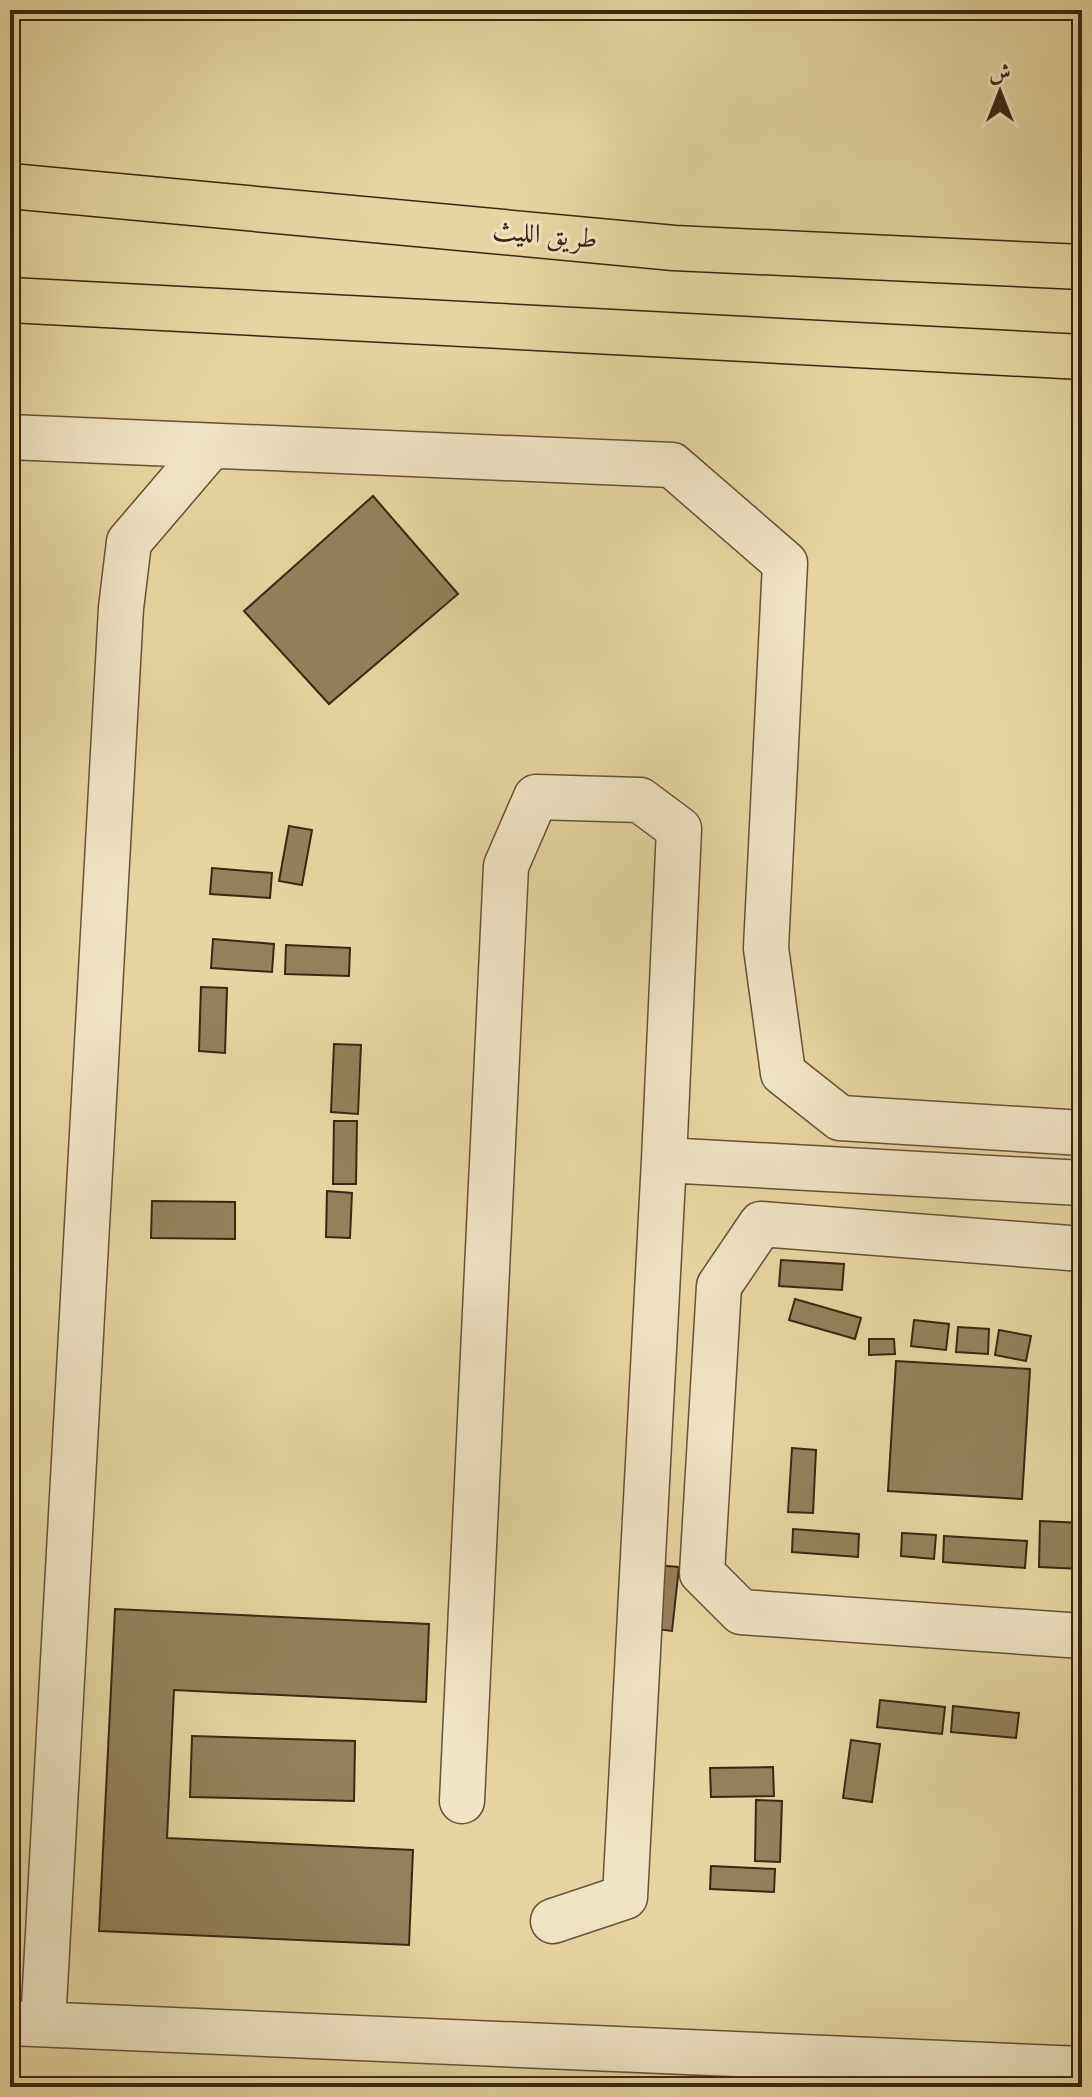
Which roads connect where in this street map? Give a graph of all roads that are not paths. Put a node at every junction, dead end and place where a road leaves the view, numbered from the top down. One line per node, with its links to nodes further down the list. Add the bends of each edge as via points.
1 (10, 186): 2 (highway, طريق الليث, via 674,248)
2 (1082, 267)
3 (10, 293): 5 (highway)
4 (10, 300): 5 (highway)
5 (163, 308): 6 (highway)
6 (1082, 357)
7 (10, 437): 8 (street)
8 (211, 446): 9 (street, via 672,465 785,563 766,948 783,1073 840,1118); 16 (street, via 129,542 121,608)
9 (1082, 1133)
10 (664, 1160): 11 (street); 14 (street, via 679,829 640,800 536,797 506,866); 15 (street, via 625,1897)
11 (1082, 1183)
12 (1082, 1249): 13 (street, via 761,1224 719,1286 702,1573 741,1612)
13 (1082, 1636)
14 (462, 1801)
15 (553, 1921)
16 (27, 2024): 17 (street)
17 (1082, 2069)

